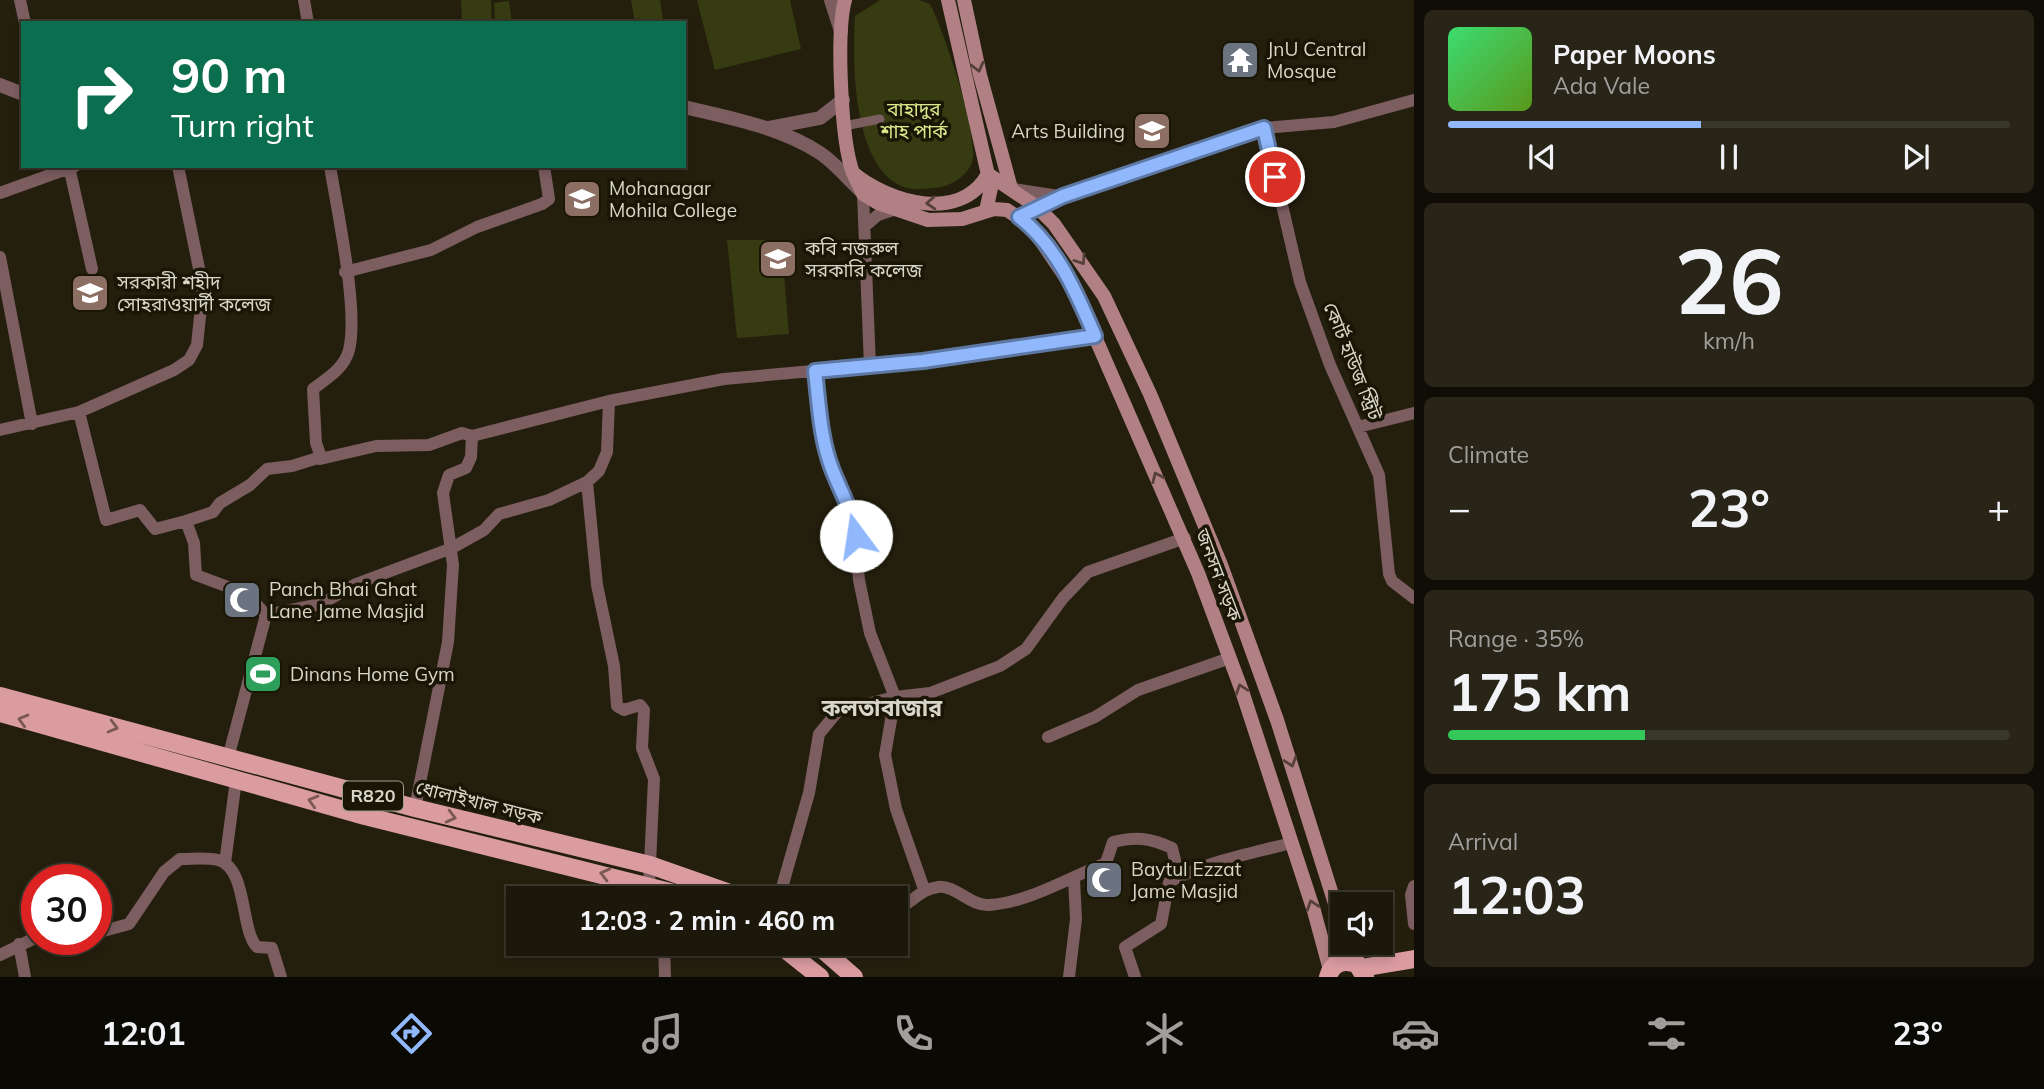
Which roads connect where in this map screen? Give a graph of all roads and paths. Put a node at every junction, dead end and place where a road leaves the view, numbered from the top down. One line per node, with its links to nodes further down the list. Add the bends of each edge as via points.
1 (20, 0): 7 (street)
2 (304, 0): 8 (street)
3 (831, 0): 9 (street)
4 (845, 0): 9 (main road)
5 (948, 0): 24 (main road)
6 (964, 0): 25 (main road, one-way to 25)
7 (25, 21)
8 (308, 21)
9 (841, 32): 12 (main road)
10 (0, 85): 11 (street)
11 (21, 93)
12 (843, 100): 16 (main road); 18 (street, via 820,118)
13 (1414, 100): 17 (street, via 1334,122)
14 (686, 108): 18 (street)
15 (880, 119): 16 (street)
16 (844, 126): 23 (main road)
17 (1264, 128): 28 (street); 44 (street, কোর্ট হাউজ স্ট্রিট, via 1300,282 1329,365)
18 (767, 129): 27 (street, via 820,153)
19 (73, 168): 26 (street); 35 (street)
20 (178, 168): 41 (street, via 203,288 197,345 189,360 174,370)
21 (330, 168): 36 (street)
22 (545, 168): 36 (street, via 550,189 549,199 542,204 477,227 431,250)
23 (853, 173): 24 (main road, one-way to 23, via 973,191 929,204 892,197); 27 (main road)
24 (988, 174): 25 (main road, জনসন সড়ক); 31 (main road, via 991,195)
25 (1011, 188): 28 (street); 29 (main road, জনসন সড়ক)
26 (0, 193)
27 (863, 194): 30 (main road); 33 (street)
28 (1063, 196): 29 (street)
29 (1037, 207): 32 (main road); 52 (main road, জনসন সড়ক, one-way to 52, via 1080,258 1104,296)
30 (893, 210): 31 (main road, via 945,221); 33 (street)
31 (986, 211): 32 (main road, via 1007,210)
32 (1019, 217): 37 (main road, জনসন সড়ক, via 1060,266)
33 (864, 226): 38 (street)
34 (0, 257): 43 (street)
35 (92, 269)
36 (345, 272): 47 (street, via 349,350 341,368 313,389)
37 (1095, 336): 38 (street); 50 (main road, জনসন সড়ক, one-way to 37)
38 (870, 366): 39 (street)
39 (815, 371): 40 (street, via 724,379); 58 (street, via 825,443 853,512 859,580 870,633)
40 (609, 401): 46 (street); 48 (street, via 607,452 599,471)
41 (79, 412): 43 (street); 49 (street, via 106,520 140,510 155,529)
42 (1414, 413): 44 (street)
43 (33, 424): 45 (street)
44 (1358, 427): 54 (street, কোর্ট হাউজ স্ট্রিট, via 1379,475 1389,574)
45 (0, 430)
46 (472, 436): 47 (street, via 462,433 429,445 376,446); 51 (street, via 466,468 449,475 443,493)
47 (320, 459): 49 (street, via 267,469 213,512)
48 (587, 482): 51 (street, via 549,500 499,514 484,530); 70 (street, via 597,586 614,666 617,706 624,710 640,705 644,710 642,748 654,779)
49 (186, 521): 55 (street, via 194,543 196,575 247,594)
50 (1185, 538): 53 (main road, জনসন সড়ক); 58 (street, via 1088,572 1026,649 1000,666 930,693)
51 (452, 548): 55 (street, via 356,584 321,604); 67 (street, via 448,642)
52 (1221, 565): 53 (main road); 60 (main road, জনসন সড়ক)
53 (1198, 573): 56 (main road, জনসন সড়ক)
54 (1414, 598)
55 (266, 615): 65 (street)
56 (1230, 658): 62 (main road, জনসন সড়ক, one-way to 56); 63 (street, via 1138,690 1095,717)
57 (0, 696): 61 (main road, ধোলাইখাল সড়ক / R820)
58 (895, 697): 75 (street, via 838,711 819,734 809,793); 77 (street, via 886,755 895,809)
59 (0, 713): 61 (main road, ধোলাইখাল সড়ক / R820, one-way to 59)
60 (1277, 720): 62 (main road); 78 (main road, জনসন সড়ক, one-way to 78)
61 (69, 724): 64 (main road, ধোলাইখাল সড়ক / R820)
62 (1253, 728): 68 (main road, জনসন সড়ক)
63 (1048, 737)
64 (167, 751): 65 (main road, ধোলাইখাল সড়ক / R820); 66 (main road, ধোলাইখাল সড়ক / R820)
65 (228, 758): 67 (main road, ধোলাইখাল সড়ক / R820)
66 (236, 780): 69 (street); 73 (main road, ধোলাইখাল সড়ক / R820, one-way to 66)
67 (415, 808): 70 (main road, ধোলাইখাল সড়ক / R820, one-way to 70)
68 (1291, 844): 71 (street, via 1208,863); 90 (main road, জনসন সড়ক, one-way to 68, via 1314,911)
69 (225, 863): 81 (street, via 180,859 164,872 129,924); 92 (street, via 244,900 250,940 257,947 272,948)
70 (650, 865): 73 (street); 74 (main road, ধোলাইখাল সড়ক / R820)
71 (1179, 877): 72 (street, via 1172,848 1135,836 1113,842 1106,863); 97 (street, via 1169,882 1161,924 1125,947)
72 (1074, 879): 77 (street, via 988,905 943,887); 96 (street, via 1076,919)
73 (649, 885)
74 (710, 886)
75 (782, 886)
76 (1414, 886): 80 (street)
77 (924, 889): 79 (street)
78 (1331, 892)
79 (908, 902)
80 (1414, 924)
81 (112, 929)
82 (19, 944): 83 (street); 91 (street)
83 (0, 955)
84 (1355, 955): 89 (main road)
85 (664, 956): 93 (street)
86 (793, 956): 94 (main road)
87 (830, 956): 95 (main road)
88 (1414, 959): 89 (main road)
89 (1363, 973): 90 (main road, via 1345,961)
90 (1328, 975)
91 (25, 977)
92 (281, 977)
93 (665, 977)
94 (820, 977)
95 (854, 977)
96 (1069, 977)
97 (1135, 977)

